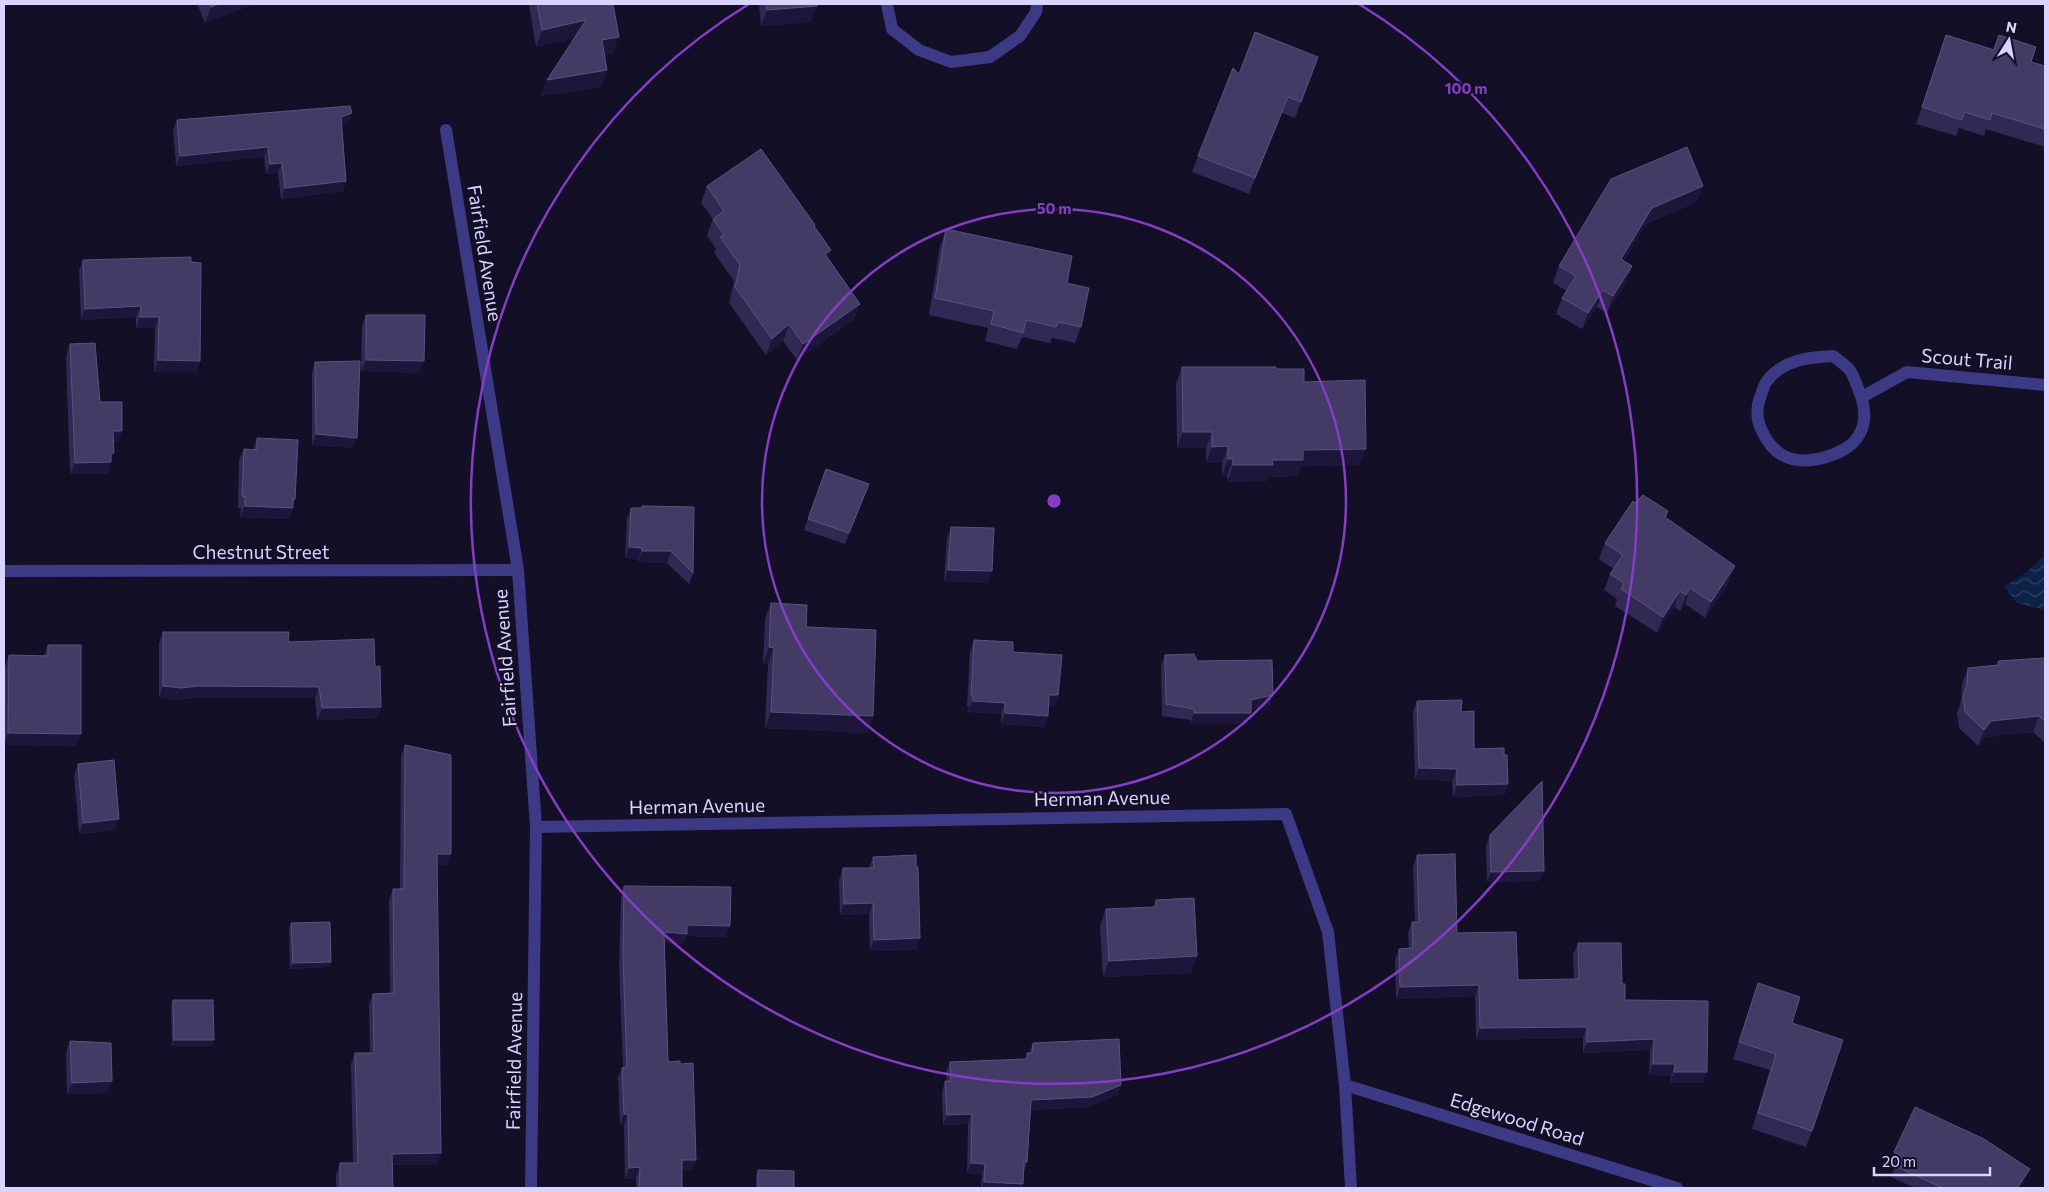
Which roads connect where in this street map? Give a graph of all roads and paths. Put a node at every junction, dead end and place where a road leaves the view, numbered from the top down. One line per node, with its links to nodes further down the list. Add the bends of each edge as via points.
1 (887, 4): 2 (street, via 892,29 919,50 951,62 990,57 1020,36 1036,12)
2 (1037, 4)
3 (446, 130): 6 (street, Fairfield Avenue)
4 (2045, 385): 5 (street, Scout Trail, via 1907,372)
5 (1862, 397): 5 (street, via 1865,413 1859,435 1846,449 1812,461 1796,461 1779,454 1765,439 1758,424 1757,405 1767,380 1785,366 1809,357 1832,356 1851,369)
6 (518, 570): 7 (street, Chestnut Street); 8 (street, Fairfield Avenue)
7 (4, 571)
8 (536, 827): 9 (street, Herman Avenue, via 1286,814 1328,932); 10 (street, Fairfield Avenue)
9 (1345, 1085): 11 (street, Herman Avenue); 12 (street, Edgewood Road)
10 (531, 1188)
11 (1351, 1188)
12 (1677, 1188)

